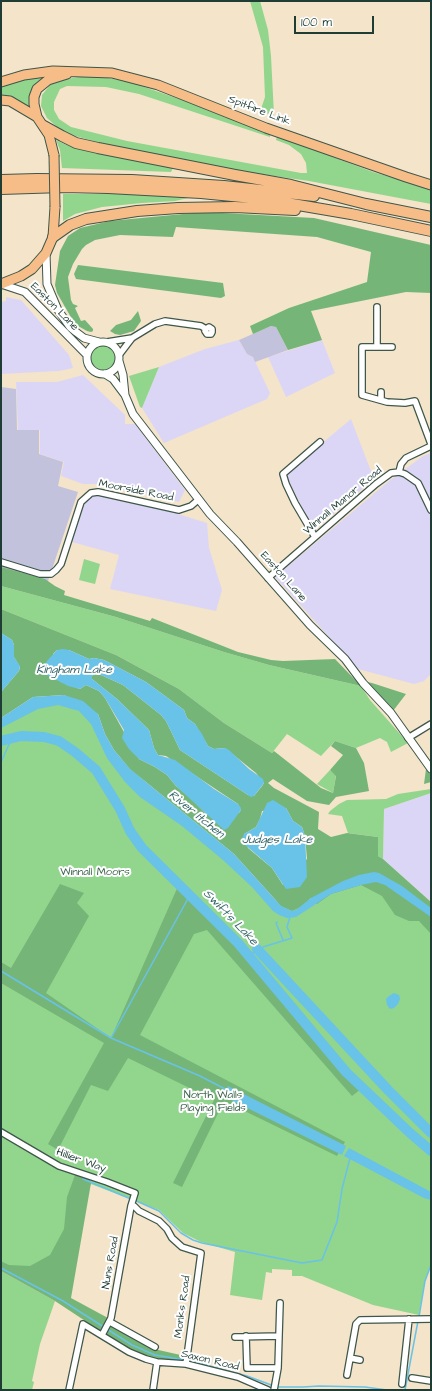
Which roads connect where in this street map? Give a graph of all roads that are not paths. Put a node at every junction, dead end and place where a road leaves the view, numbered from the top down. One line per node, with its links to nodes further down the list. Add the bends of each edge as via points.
1 (76, 71): 2 (highway, Spitfire Link, via 53,71); 4 (highway, Spitfire Link, via 48,80 37,89 34,97); 7 (highway, Spitfire Link, via 112,72 158,85 266,128)
2 (1, 82)
3 (1, 100): 4 (highway, via 10,102)
4 (37, 117): 5 (highway)
5 (44, 126): 9 (highway, via 76,143 291,185); 13 (highway, bridge, via 54,155)
6 (1, 180): 9 (highway, via 132,180 224,186)
7 (431, 184)
8 (1, 189): 10 (highway, via 49,187 201,193 263,199)
9 (346, 199): 11 (highway)
10 (351, 214): 12 (highway); 13 (highway, via 235,207 137,211 86,219 70,225)
11 (431, 217)
12 (431, 231)
13 (53, 237): 14 (highway)
14 (46, 253): 15 (highway, via 22,276); 19 (street, Easton Lane, via 47,284 58,310 76,332 84,338)
15 (1, 284): 23 (street, Easton Lane, via 26,292)
16 (377, 308): 21 (street)
17 (206, 329): 18 (street, via 165,321)
18 (132, 338): 20 (street); 24 (street)
19 (99, 342): 20 (street); 23 (street, via 91,346)
20 (107, 342): 24 (street, via 114,346)
21 (377, 346): 22 (street, Winnall Manor Road); 28 (street, Winnall Manor Road, via 362,347 362,395)
22 (392, 347)
23 (86, 355): 25 (street, via 92,371)
24 (119, 358): 25 (street, via 114,370); 27 (street, Easton Lane)
25 (105, 374): 27 (street, Easton Lane, via 113,379)
26 (381, 392): 28 (street)
27 (125, 395): 32 (street, Easton Lane, via 133,414)
28 (381, 400): 30 (street, Winnall Manor Road, via 397,403 415,401)
29 (320, 442): 34 (street, via 282,474)
30 (431, 445): 31 (street, Winnall Manor Road, via 406,458)
31 (399, 472): 33 (street, via 418,483); 34 (street, Winnall Manor Road, via 386,475)
32 (198, 500): 35 (street, Moorside Road, via 191,506 179,510 98,492 91,493 81,502 61,564 53,573 40,574); 36 (street, Easton Lane)
33 (431, 510)
34 (315, 537): 36 (street, Winnall Manor Road)
35 (1, 562)
36 (268, 578): 38 (street, Easton Lane, via 345,659 391,713)
37 (431, 724): 38 (street)
38 (408, 738): 39 (street, Easton Lane)
39 (431, 769)
40 (1, 1132): 41 (street, Hillier Way, via 59,1166)
41 (135, 1193): 42 (street, Nuns Road)
42 (132, 1204): 46 (street, Nuns Road); 55 (street, Monks Road, via 159,1221 182,1247 201,1253)
43 (280, 1303): 49 (street)
44 (431, 1319): 45 (street)
45 (410, 1320): 52 (street, via 360,1320 356,1324); 60 (street)
46 (110, 1322): 47 (street, Nuns Road); 51 (street)
47 (102, 1335): 54 (street, Saxon Road, via 129,1352); 61 (street, Saxon Road, via 83,1324)
48 (246, 1336): 49 (street); 50 (street); 56 (street, via 247,1368)
49 (279, 1336): 56 (street)
50 (235, 1337)
51 (155, 1347)
52 (350, 1358): 53 (street); 57 (street)
53 (360, 1360)
54 (157, 1362): 55 (street, Saxon Road); 62 (street)
55 (186, 1364): 63 (street, Saxon Road, via 238,1377)
56 (278, 1368): 63 (street)
57 (347, 1375)
58 (412, 1378): 59 (street)
59 (431, 1381)
60 (402, 1384)
61 (69, 1390)
62 (153, 1390)
63 (272, 1390)

